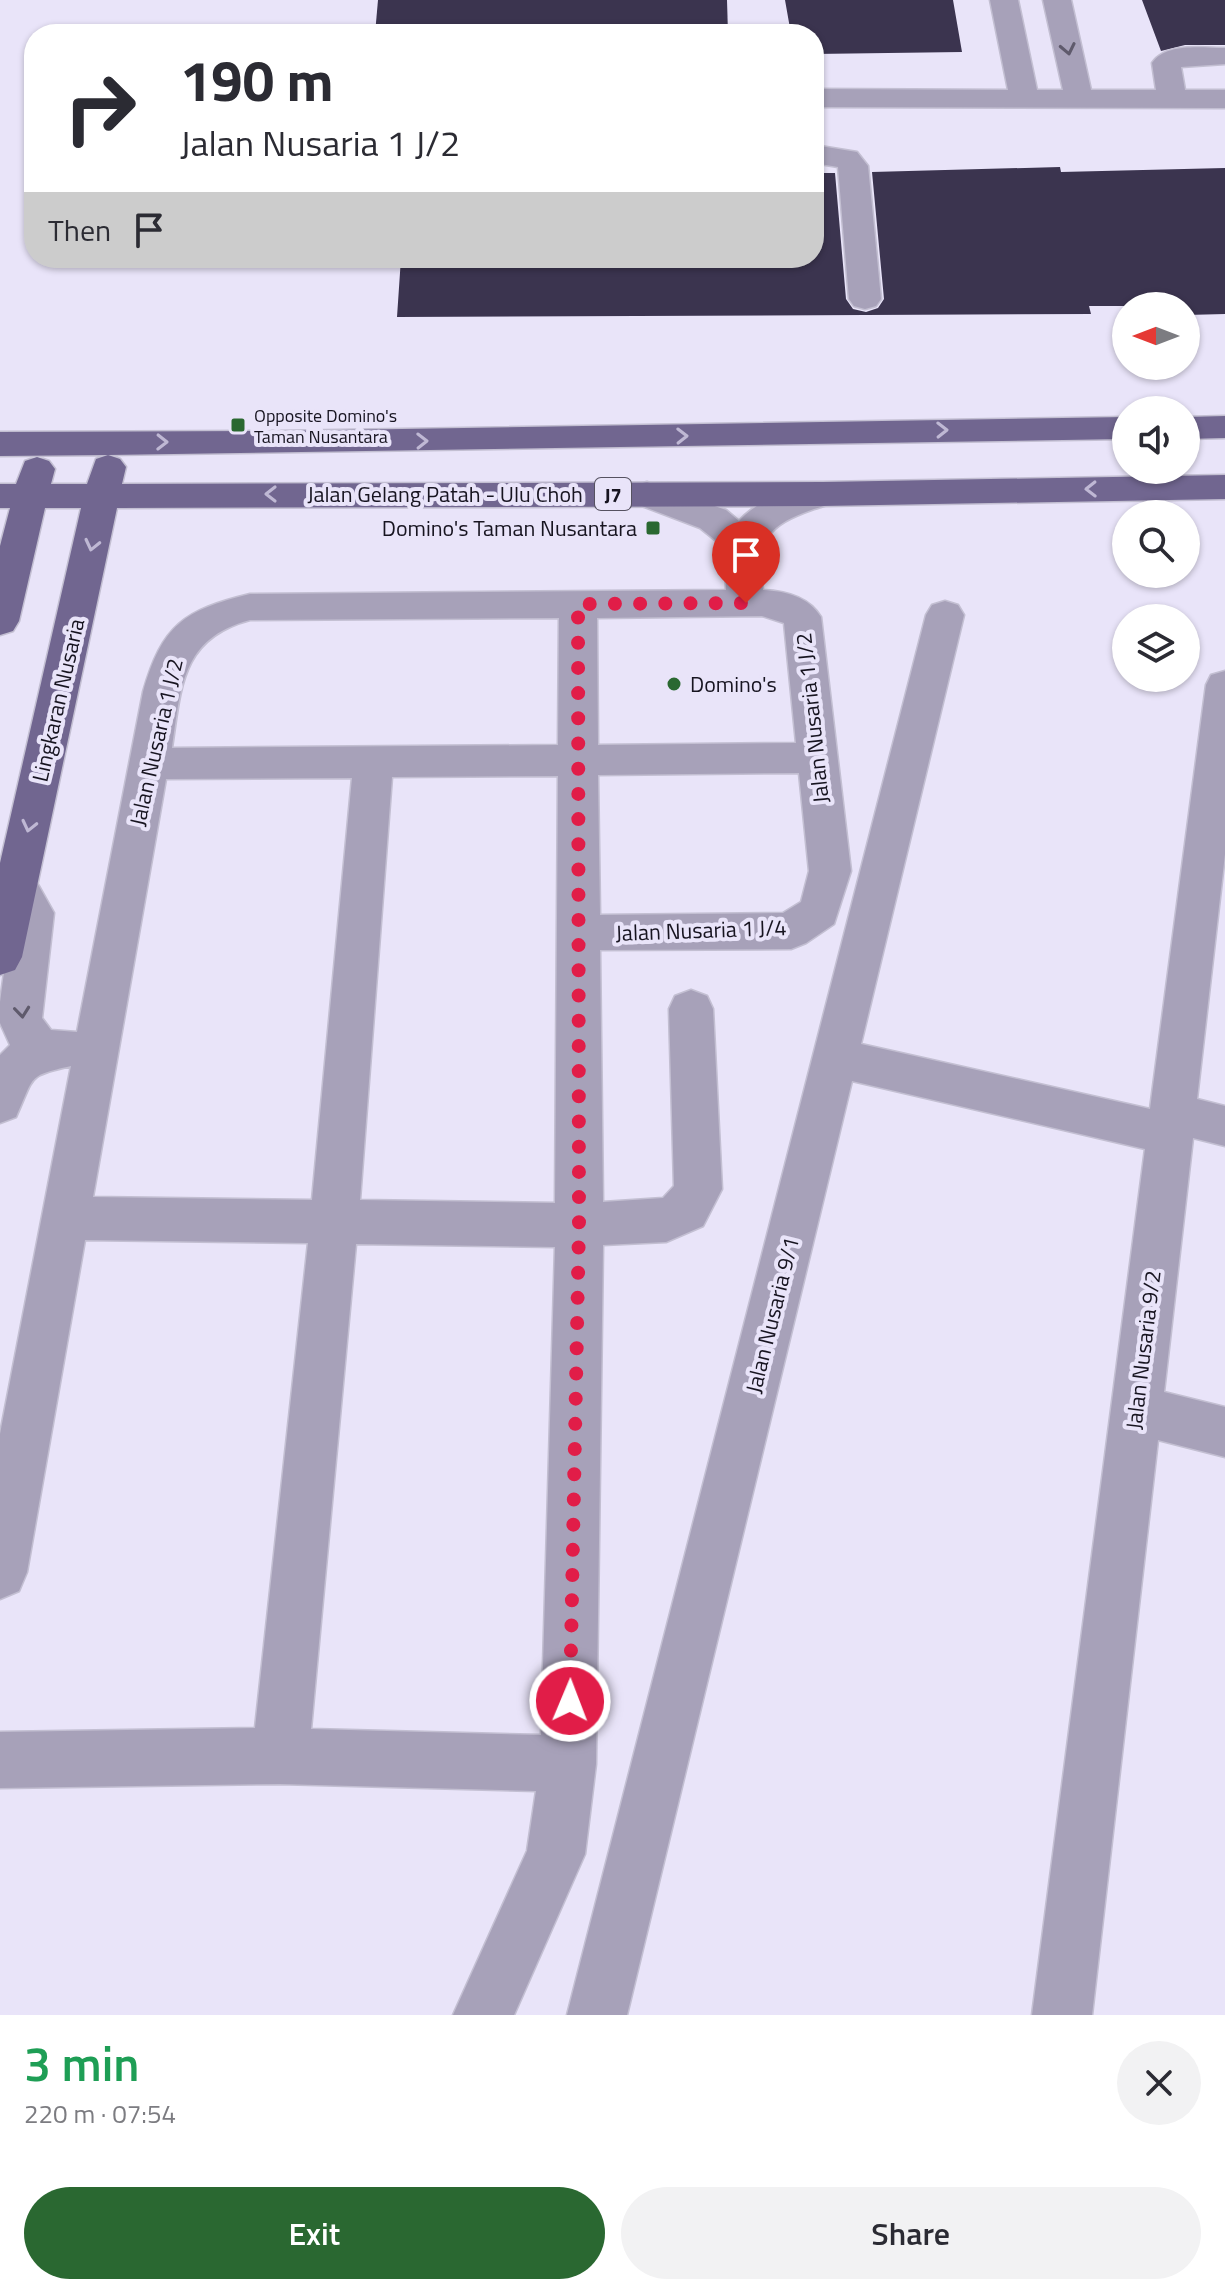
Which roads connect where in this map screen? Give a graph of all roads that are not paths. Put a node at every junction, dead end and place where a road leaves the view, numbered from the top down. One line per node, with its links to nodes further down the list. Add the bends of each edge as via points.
1 (1005, 5): 2 (street); 5 (street)
2 (1058, 6): 6 (street, one-way to 6)
3 (1225, 56): 7 (street, via 1178,57 1166,63)
4 (824, 98): 5 (street)
5 (1024, 99): 6 (street)
6 (1079, 99): 7 (street)
7 (1172, 99): 8 (street)
8 (1225, 99)
9 (824, 155): 10 (street, via 846,158 853,166)
10 (865, 299)
11 (1225, 427): 13 (main road)
12 (1112, 428): 14 (main road, one-way to 12, via 295,443)
13 (1200, 428)
14 (113, 441): 15 (main road); 20 (main road, Lingkaran Nusaria)
15 (42, 443): 16 (main road); 21 (main road)
16 (0, 444)
17 (1225, 487): 19 (main road, Jalan Gelang Patah - Ulu Choh / J7, one-way to 19)
18 (647, 494): 19 (main road, Jalan Gelang Patah - Ulu Choh / J7); 20 (main road, Jalan Gelang Patah - Ulu Choh / J7, one-way to 20); 22 (street, via 713,519)
19 (823, 494): 22 (street, via 768,517)
20 (103, 495): 21 (main road, Jalan Gelang Patah - Ulu Choh / J7); 32 (main road, Lingkaran Nusaria, one-way to 32)
21 (16, 496): 26 (main road)
22 (744, 544): 23 (street)
23 (746, 603): 24 (street, Jalan Nusaria 1 J/2); 28 (street, Jalan Nusaria 1 J/2, via 780,604 802,617)
24 (578, 604): 29 (street); 31 (street, Jalan Nusaria 1 J/2, via 250,607 217,616 193,629 173,653)
25 (945, 615): 39 (street, Jalan Nusaria 9/1)
26 (0, 621)
27 (1225, 685): 41 (street, Jalan Nusaria 9/2)
28 (817, 758): 29 (street); 33 (street, Jalan Nusaria 1 J/2, via 830,871)
29 (579, 759): 30 (street); 34 (street)
30 (373, 762): 31 (street); 44 (street)
31 (149, 764): 38 (street, Jalan Nusaria 1 J/2)
32 (16, 884): 35 (main road, Lingkaran Nusaria); 37 (street, one-way to 37, via 33,913 20,1018)
33 (819, 912): 34 (street, Jalan Nusaria 1 J/4, via 791,931)
34 (578, 933): 45 (street)
35 (0, 957)
36 (691, 1009): 45 (street, via 698,1189 686,1211 666,1220)
37 (40, 1048): 38 (street); 40 (street, via 21,1062)
38 (95, 1048): 43 (street, Jalan Nusaria 1 J/2)
39 (835, 1058): 41 (street); 53 (street, Jalan Nusaria 9/1)
40 (0, 1103)
41 (1171, 1124): 42 (street); 46 (street, Jalan Nusaria 9/2)
42 (1225, 1126)
43 (64, 1218): 44 (street); 48 (street, Jalan Nusaria 1 J/2)
44 (334, 1224): 45 (street); 49 (street)
45 (579, 1225): 51 (street)
46 (1136, 1410): 47 (street); 54 (street, Jalan Nusaria 9/2)
47 (1225, 1432)
48 (0, 1572)
49 (280, 1756): 50 (street); 51 (street)
50 (0, 1760)
51 (568, 1764): 52 (street, via 556,1854)
52 (483, 2015)
53 (597, 2015)
54 (1062, 2015)

